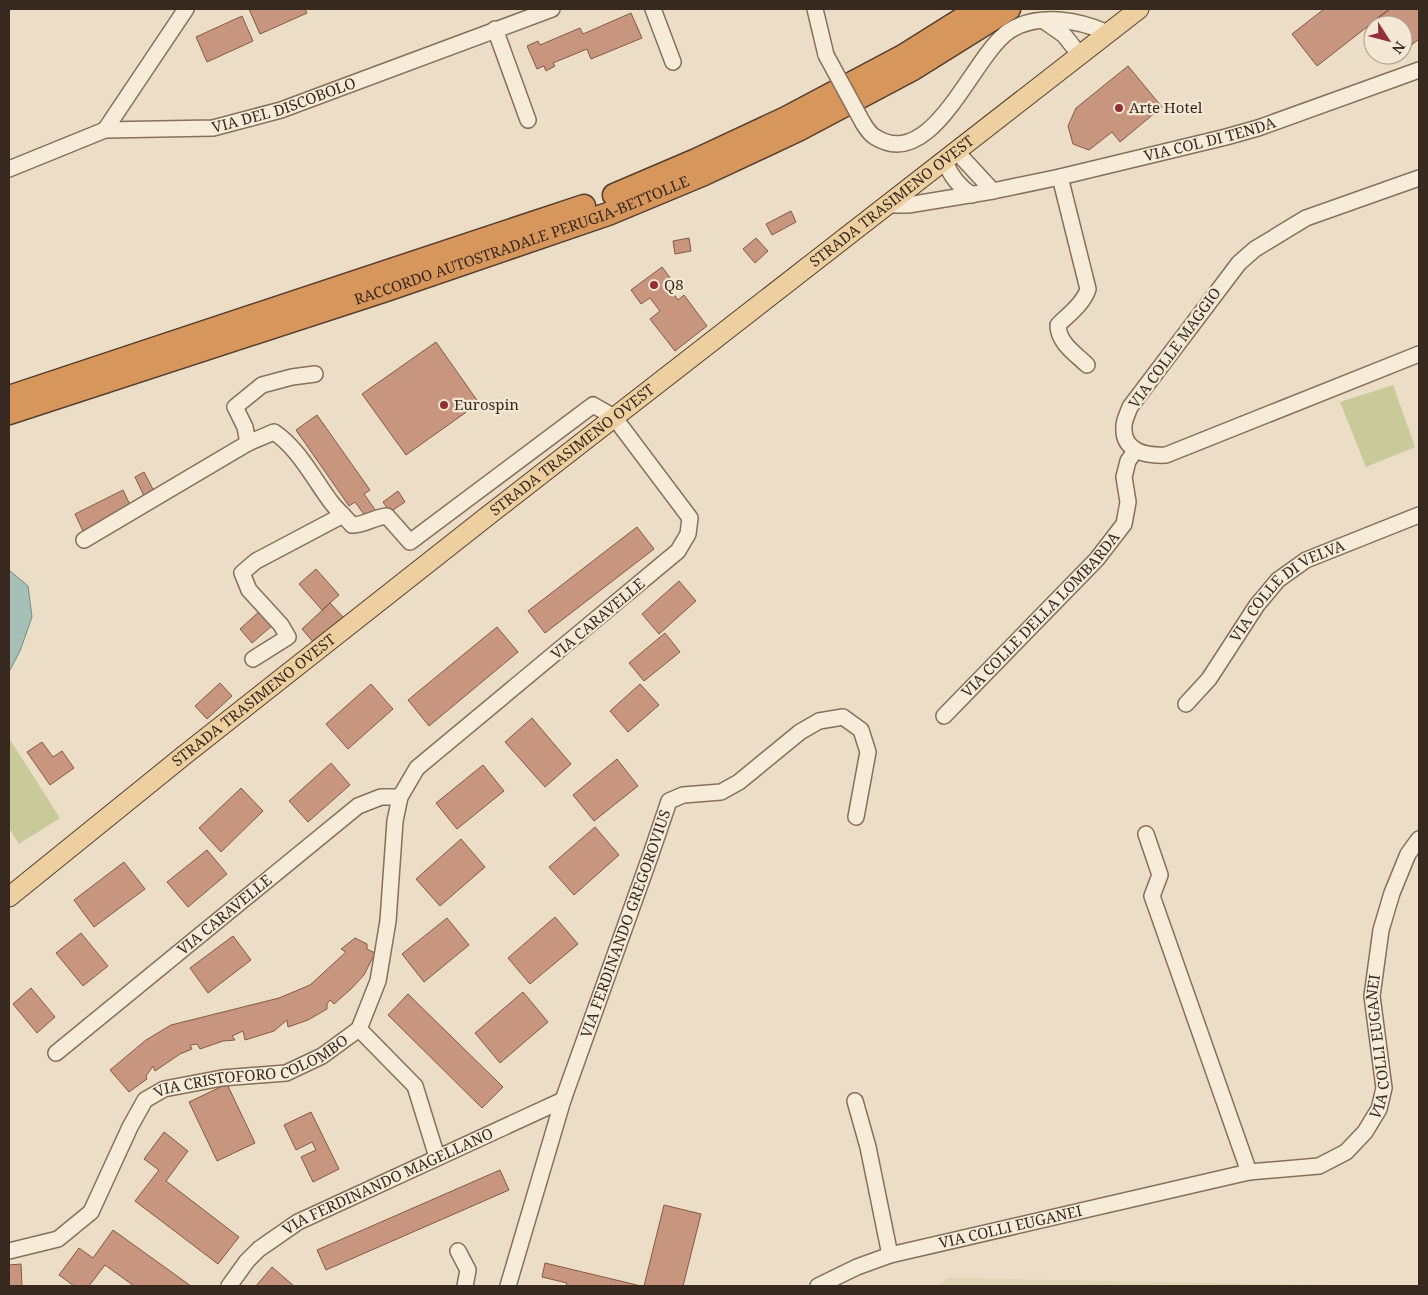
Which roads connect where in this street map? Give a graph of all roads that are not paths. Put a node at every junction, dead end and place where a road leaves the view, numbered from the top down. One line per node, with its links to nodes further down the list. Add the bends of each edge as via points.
1 (186, 9): 15 (street)
2 (552, 9): 9 (street, VIA DEL DISCOBOLO)
3 (653, 9): 12 (street)
4 (815, 9): 8 (street, bridge, via 826,55 863,123 874,137 901,144 924,136 936,124 995,44 1009,31 1034,21)
5 (978, 9): 26 (highway, via 903,56 786,118 599,201)
6 (1009, 9): 27 (highway, RACCORDO AUTOSTRADALE PERUGIA-BETTOLLE, via 913,69 798,130 608,214)
7 (1139, 9): 10 (main road, STRADA TRASIMENO OVEST)
8 (1044, 21): 10 (street, via 1076,22); 11 (street, via 1064,35)
9 (495, 29): 14 (street); 15 (street, VIA DEL DISCOBOLO, via 281,110 233,123 213,128)
10 (1108, 33): 11 (main road, STRADA TRASIMENO OVEST)
11 (1079, 54): 16 (main road, STRADA TRASIMENO OVEST)
12 (673, 62)
13 (1419, 70): 18 (street, VIA COL DI TENDA, via 1258,128)
14 (528, 120)
15 (105, 130): 17 (street, VIA DEL DISCOBOLO)
16 (950, 156): 20 (street); 21 (street, via 949,172); 22 (main road, STRADA TRASIMENO OVEST)
17 (9, 169)
18 (1060, 177): 20 (street, VIA COL DI TENDA); 24 (street, via 1088,289 1087,295 1058,325 1058,332)
19 (1419, 178): 30 (street, VIA COLLE MAGGIO, via 1306,218 1255,249 1239,263 1130,407 1124,426 1125,436)
20 (993, 191): 21 (street, VIA COL DI TENDA)
21 (972, 195): 22 (street, VIA COL DI TENDA)
22 (888, 205): 28 (main road, STRADA TRASIMENO OVEST)
23 (1419, 354): 30 (street, via 1166,455 1150,456)
24 (1087, 365)
25 (315, 374): 29 (street, via 262,385 235,407)
26 (9, 397)
27 (9, 414)
28 (614, 416): 31 (street, via 593,405 410,542 387,516 352,525); 37 (street, VIA CARAVELLE, via 690,518 688,534 678,551 417,768); 41 (main road, STRADA TRASIMENO OVEST)
29 (248, 443): 31 (street, via 274,432 283,438); 33 (street)
30 (1135, 451): 36 (street, VIA COLLE DELLA LOMBARDA, via 1124,477 1128,502 1124,524 1097,559)
31 (343, 515): 34 (street, via 256,561 242,573 249,590 288,637)
32 (1419, 515): 35 (street, VIA COLLE DI VELVA, via 1306,560 1278,580 1257,605 1209,679)
33 (84, 540)
34 (253, 659)
35 (1186, 704)
36 (944, 716)
37 (400, 797): 42 (street, VIA CARAVELLE, via 395,821 388,921 378,981); 43 (street, VIA CARAVELLE, via 381,797 358,806)
38 (856, 817): 44 (street, VIA FERDINANDO GREGOROVIUS, via 868,752 861,730 843,717 819,721 800,732 739,782 721,792 683,795 669,801)
39 (1146, 834): 47 (street, via 1160,875 1152,896)
40 (1419, 839): 47 (street, VIA COLLI EUGANEI, via 1401,870 1380,930 1372,996 1384,1088 1379,1109 1366,1132 1346,1152 1319,1166)
41 (9, 897)
42 (360, 1029): 46 (street, VIA CRISTOFORO COLOMBO, via 415,1086); 48 (street, VIA CRISTOFORO COLOMBO, via 322,1056 286,1072 222,1078 164,1089 145,1100 91,1212 58,1239)
43 (56, 1053)
44 (563, 1100): 46 (street, VIA FERDINANDO MAGELLANO); 53 (street, VIA FERDINANDO GREGOROVIUS)
45 (856, 1101): 50 (street)
46 (437, 1157): 51 (street, VIA FERDINANDO MAGELLANO, via 298,1222 259,1249)
47 (1249, 1172): 50 (street, VIA COLLI EUGANEI)
48 (9, 1251)
49 (458, 1251): 52 (street, via 468,1270)
50 (890, 1255): 54 (street, VIA COLLI EUGANEI)
51 (229, 1286)
52 (465, 1286)
53 (508, 1286)
54 (818, 1286)

